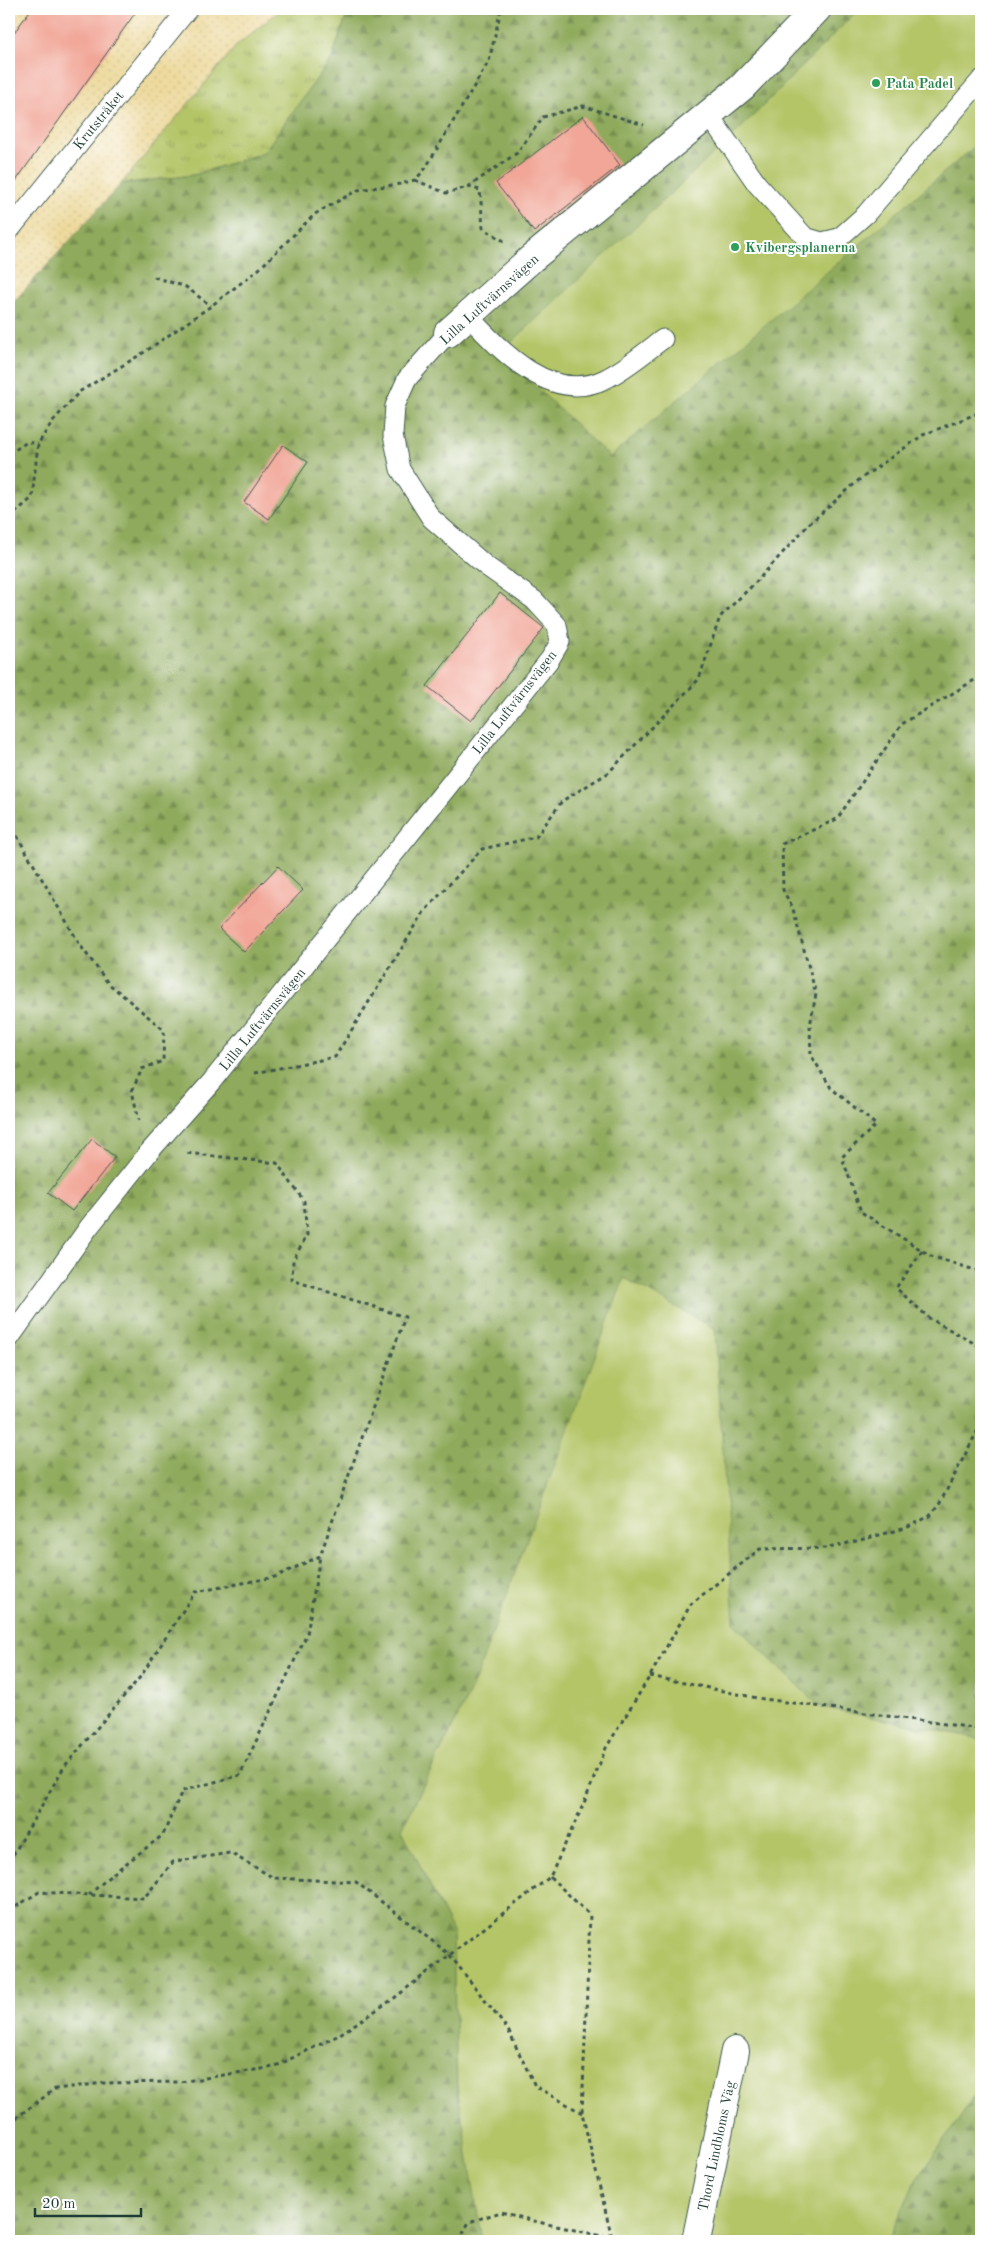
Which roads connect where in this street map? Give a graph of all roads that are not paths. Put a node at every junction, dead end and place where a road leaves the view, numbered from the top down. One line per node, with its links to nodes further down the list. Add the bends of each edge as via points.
1 (188, 9): 5 (lane, Krutstråket)
2 (817, 9): 4 (street, Lilla Luftvärnsvägen, via 742,87)
3 (981, 80): 4 (lane, via 866,214 839,238 822,242 805,237 757,184)
4 (709, 115): 6 (street, Lilla Luftvärnsvägen, via 531,259)
5 (9, 231)
6 (468, 316): 7 (street, Lilla Luftvärnsvägen); 8 (lane, via 520,365 548,382 581,386 605,379)
7 (448, 333): 9 (lane, Lilla Luftvärnsvägen, via 407,379 395,406 392,435 400,469 431,518 486,566 534,600 557,625 560,642 550,659 212,1081 88,1227)
8 (663, 339)
9 (9, 1339)
10 (736, 2050): 11 (street, Thord Lindbloms Väg)
11 (696, 2241)

